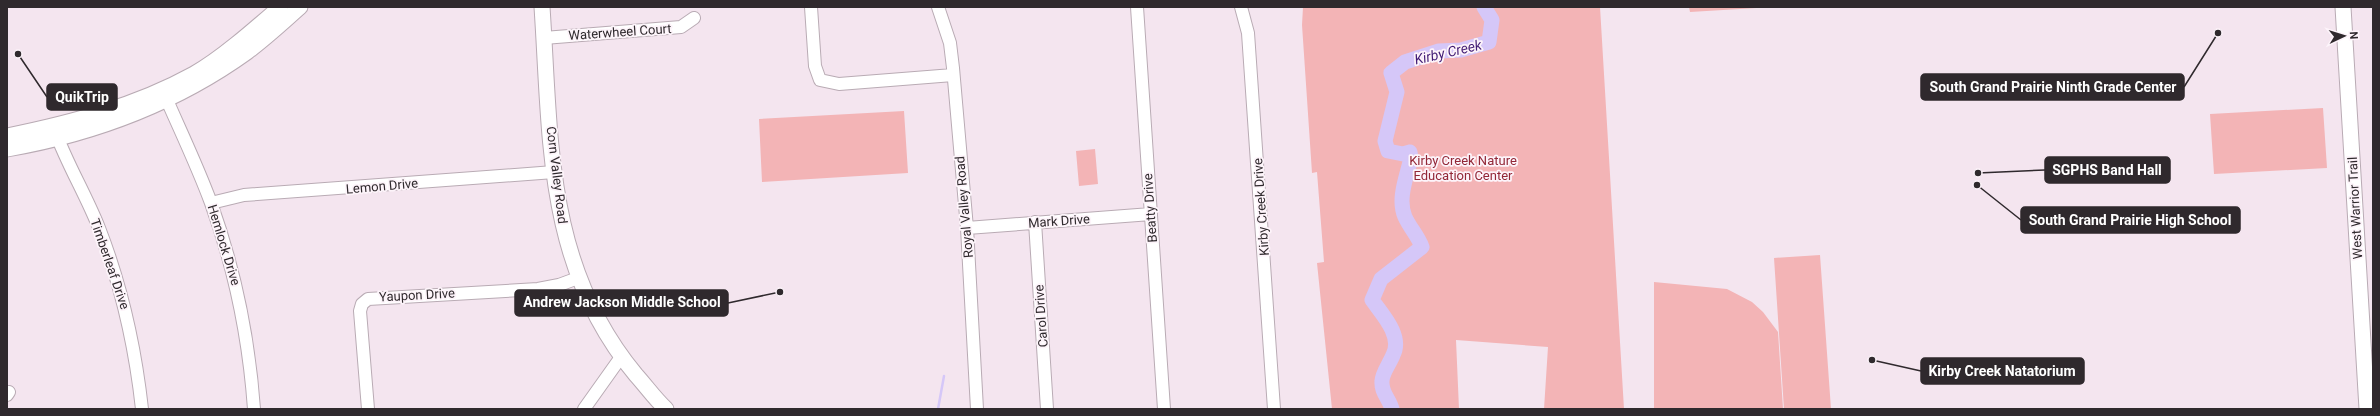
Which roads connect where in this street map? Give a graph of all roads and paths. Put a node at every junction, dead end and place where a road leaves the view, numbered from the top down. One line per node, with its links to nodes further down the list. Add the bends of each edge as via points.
1 (280, 7): 12 (main road)
2 (300, 7): 12 (main road, via 247,52 202,81)
3 (542, 7): 10 (main road, Corn Valley Road)
4 (811, 7): 11 (street, via 815,66 820,80 839,84)
5 (938, 7): 11 (street, Royal Valley Road, via 950,43)
6 (1137, 7): 18 (street, Beatty Drive)
7 (1241, 7): 31 (street, Kirby Creek Drive, via 1248,33)
8 (2342, 7): 32 (main road, West Warrior Trail)
9 (694, 18): 10 (street, Waterwheel Court, via 681,27)
10 (544, 38): 16 (main road, Corn Valley Road)
11 (953, 75): 20 (street, Royal Valley Road)
12 (164, 95): 13 (main road, via 113,123); 17 (street, Hemlock Drive)
13 (55, 132): 14 (main road); 15 (main road); 23 (street, Timberleaf Drive, via 82,187 115,271 134,346)
14 (7, 136)
15 (7, 149)
16 (554, 172): 17 (street, Lemon Drive, via 244,195); 21 (main road, Corn Valley Road, via 559,213)
17 (211, 204): 24 (street, Hemlock Drive, via 242,309)
18 (1151, 214): 19 (street, Mark Drive); 30 (street, Beatty Drive)
19 (1036, 222): 20 (street, Mark Drive); 29 (street, Carol Drive)
20 (967, 228): 28 (street, Royal Valley Road)
21 (578, 278): 22 (main road, Corn Valley Road, via 594,314); 25 (street, Yaupon Drive, via 538,289 368,298 360,311)
22 (621, 356): 26 (street); 27 (main road, Corn Valley Road)
23 (142, 409)
24 (254, 409)
25 (368, 409)
26 (584, 409)
27 (666, 409)
28 (977, 409)
29 (1047, 409)
30 (1164, 409)
31 (1274, 409)
32 (2367, 409)

